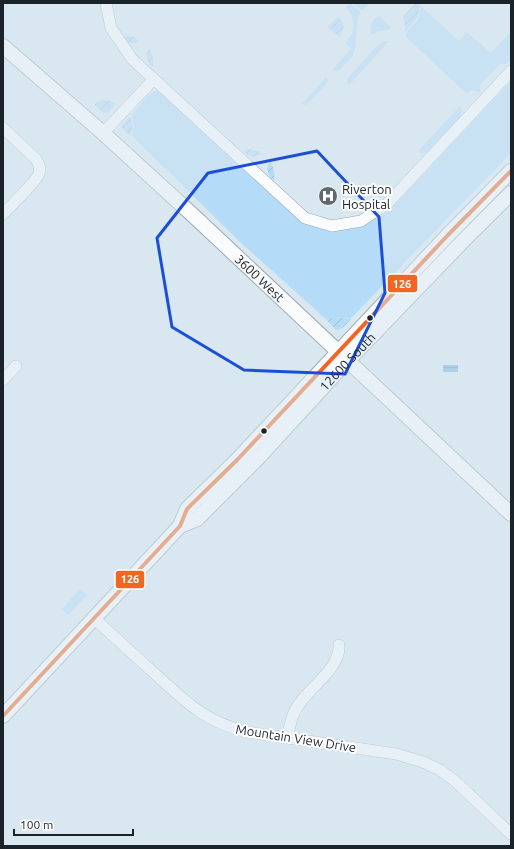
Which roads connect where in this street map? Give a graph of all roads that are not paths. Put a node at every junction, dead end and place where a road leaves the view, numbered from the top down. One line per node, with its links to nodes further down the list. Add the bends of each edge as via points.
1 (106, 3): 4 (street, via 111,28 132,59)
2 (3, 46): 6 (main road, 3600 West)
3 (511, 71): 4 (street, via 388,204 361,221 332,226 305,218)
4 (154, 79): 6 (street)
5 (3, 128): 9 (street, via 36,159 40,170)
6 (103, 133): 10 (main road, 3600 West)
7 (511, 171): 10 (main road, 12600 South, via 448,235)
8 (511, 193): 10 (main road, 12600 South)
9 (3, 214)
10 (343, 357): 13 (main road, 3600 West); 14 (main road, 12600 South, via 257,459 197,519 180,526)
11 (16, 366): 12 (street)
12 (4, 378)
13 (511, 514)
14 (93, 618): 16 (main road, 12600 South); 17 (street, Mountain View Drive, via 202,715 235,729)
15 (340, 645): 17 (street, via 331,668 296,709)
16 (3, 716)
17 (287, 738): 18 (street, Mountain View Drive, via 396,754 423,762 455,781)
18 (511, 834)

